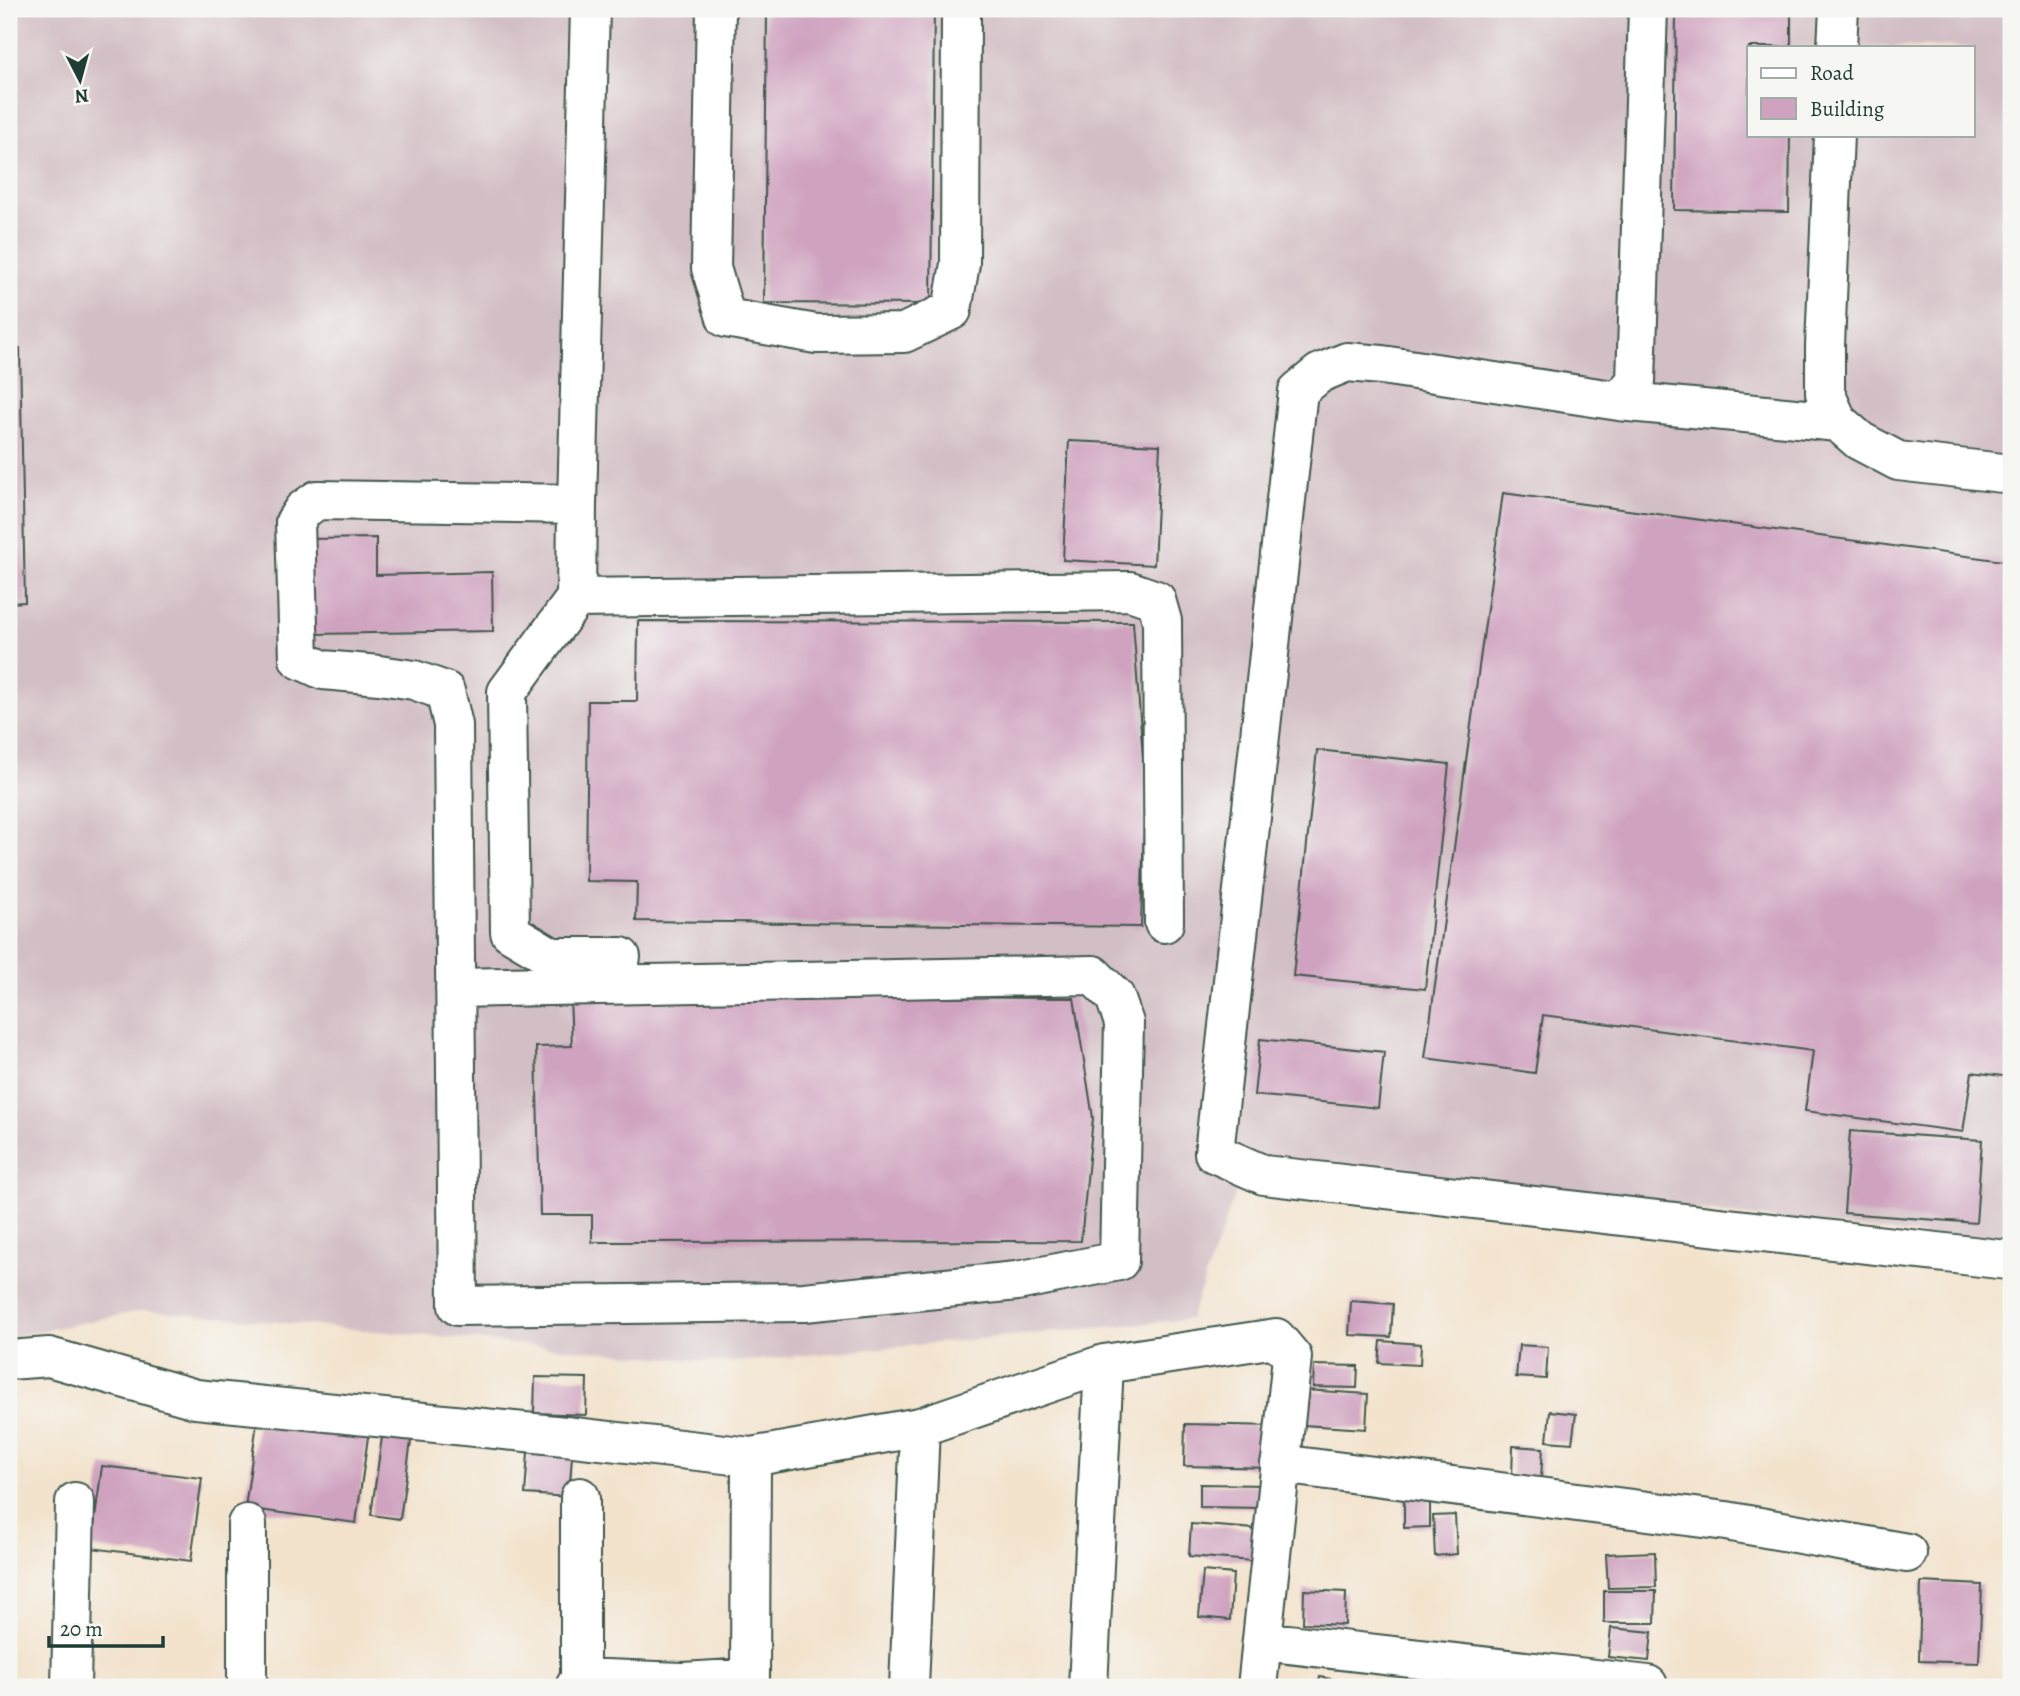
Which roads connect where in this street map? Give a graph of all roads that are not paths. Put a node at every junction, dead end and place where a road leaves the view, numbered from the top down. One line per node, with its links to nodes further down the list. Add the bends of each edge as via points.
1 (590, 9): 11 (street)
2 (716, 9): 3 (street, via 711,268 726,318 816,334 904,333 952,310 960,264)
3 (961, 9)
4 (1648, 9): 8 (street, via 1636,381)
5 (1839, 9): 6 (street)
6 (1837, 46)
7 (1834, 136): 9 (street, via 1825,393)
8 (1619, 401): 9 (street); 16 (street, via 1347,362 1320,373 1298,391 1213,1153 1264,1175)
9 (1838, 422): 10 (street, via 1860,441 1898,461)
10 (2011, 474)
11 (577, 504): 12 (street); 15 (street, via 317,500 295,522 299,659 323,670 414,680 445,691 453,724)
12 (576, 598): 13 (street, via 1130,591 1156,600 1162,621); 14 (street, via 507,692 510,932 552,957)
13 (1164, 923)
14 (621, 957)
15 (455, 988): 15 (street, via 1093,975 1115,997 1124,1023 1119,1261 1017,1281 804,1302 458,1306)
16 (2011, 1258)
17 (9, 1360): 20 (street, via 49,1357 196,1399)
18 (1104, 1364): 19 (street); 21 (street, via 1276,1339 1292,1357); 33 (street)
19 (920, 1427): 20 (street); 32 (street)
20 (751, 1457): 28 (street)
21 (1280, 1464): 25 (street, via 1726,1521); 26 (street)
22 (580, 1497): 27 (street)
23 (75, 1502): 30 (street)
24 (247, 1524): 31 (street)
25 (1907, 1553)
26 (1262, 1641): 29 (street); 34 (street)
27 (577, 1683): 28 (street)
28 (749, 1683)
29 (1648, 1685)
30 (72, 1687)
31 (247, 1687)
32 (909, 1687)
33 (1088, 1687)
34 (1257, 1687)

